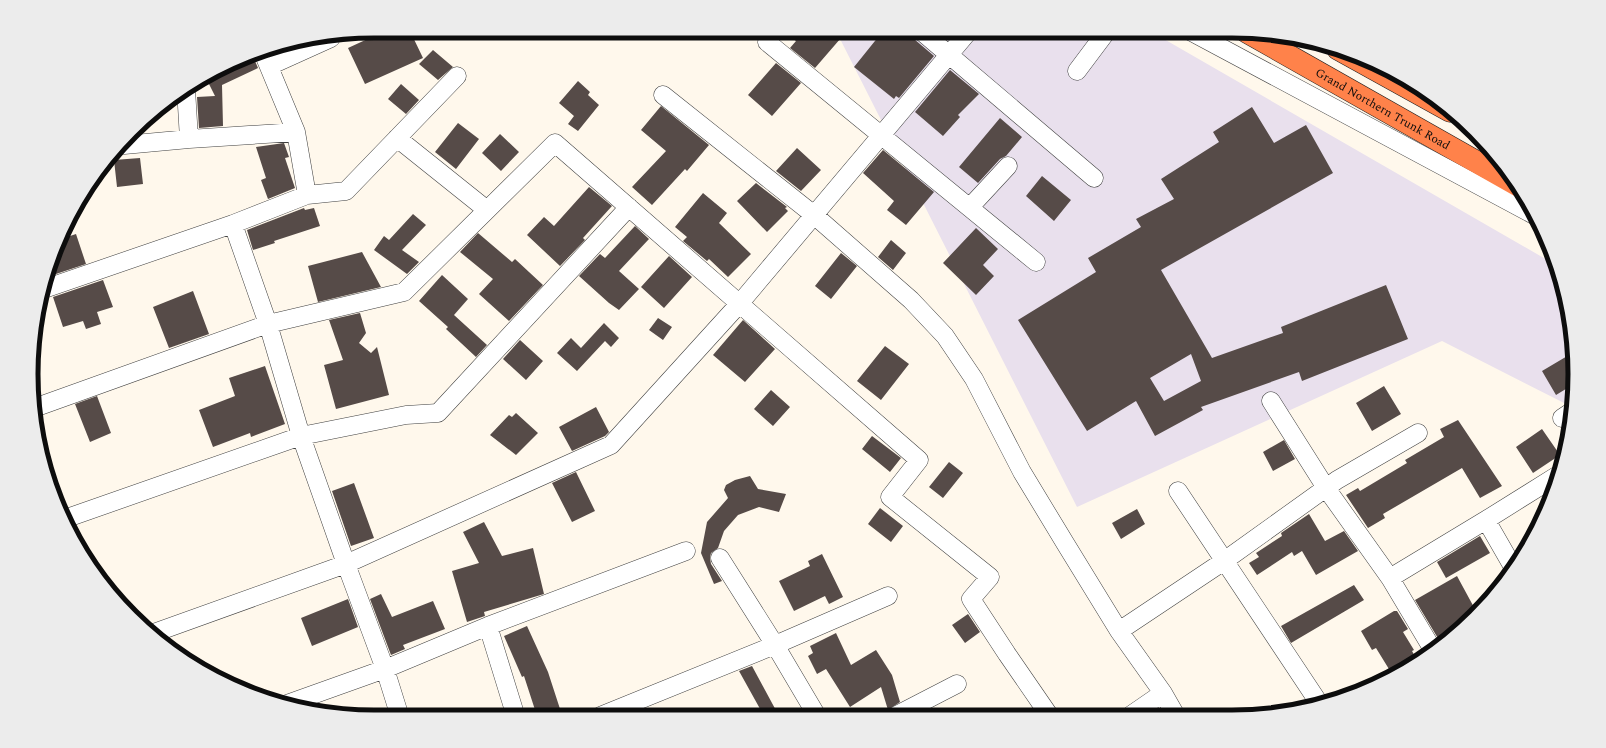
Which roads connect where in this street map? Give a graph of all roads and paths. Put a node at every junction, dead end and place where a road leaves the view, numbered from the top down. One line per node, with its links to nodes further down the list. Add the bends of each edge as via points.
1 (929, 38): 8 (street)
2 (963, 38): 8 (street)
3 (1102, 38): 11 (street)
4 (1203, 38): 29 (street)
5 (1260, 40): 24 (highway, Grand Northern Trunk Road)
6 (322, 42): 10 (street)
7 (767, 42): 18 (street)
8 (948, 55): 18 (street); 23 (street)
9 (265, 56): 10 (street)
10 (269, 66): 17 (street)
11 (1077, 71)
12 (1377, 71): 14 (highway)
13 (457, 76): 19 (street)
14 (1409, 89)
15 (186, 95): 20 (street)
16 (663, 96): 30 (street)
17 (296, 132): 20 (street); 25 (street)
18 (882, 134): 27 (street); 30 (street)
19 (397, 138): 25 (street, via 346,191); 28 (street)
20 (189, 139): 21 (street)
21 (128, 145)
22 (1008, 166): 27 (street)
23 (1094, 178)
24 (1506, 179)
25 (307, 195): 31 (street)
26 (629, 207): 28 (street, via 555,143); 34 (street); 39 (street, via 438,413 406,415)
27 (970, 207): 32 (street)
28 (487, 210): 35 (street, via 404,292)
29 (1525, 210)
30 (814, 215): 34 (street); 53 (street, via 911,300 945,336 974,379 1022,472)
31 (233, 224): 33 (street); 35 (street)
32 (1036, 262)
33 (49, 287)
34 (740, 303): 49 (street, via 611,445); 67 (street, via 919,460 890,496 990,577 971,599)
35 (268, 324): 37 (street); 39 (street)
36 (1271, 400): 41 (street)
37 (40, 406)
38 (1418, 433): 41 (street)
39 (301, 436): 43 (street); 49 (street)
40 (1551, 478): 44 (street)
41 (1326, 488): 47 (street); 50 (street)
42 (1178, 492): 47 (street)
43 (70, 517)
44 (1486, 520): 48 (street); 50 (street)
45 (686, 551): 52 (street)
46 (720, 558): 55 (street)
47 (1224, 561): 53 (street); 60 (street)
48 (1511, 561)
49 (346, 564): 54 (street); 57 (street)
50 (1390, 578): 56 (street)
51 (888, 596): 55 (street)
52 (488, 626): 57 (street); 63 (street)
53 (1119, 631): 59 (street)
54 (158, 632)
55 (775, 645): 64 (street); 65 (street)
56 (1430, 645)
57 (385, 668): 61 (street); 62 (street)
58 (958, 684): 66 (street)
59 (1162, 694): 68 (street); 69 (street)
60 (1317, 700)
61 (295, 701)
62 (398, 710)
63 (514, 710)
64 (615, 710)
65 (813, 710)
66 (907, 710)
67 (1045, 710)
68 (1137, 710)
69 (1172, 710)

